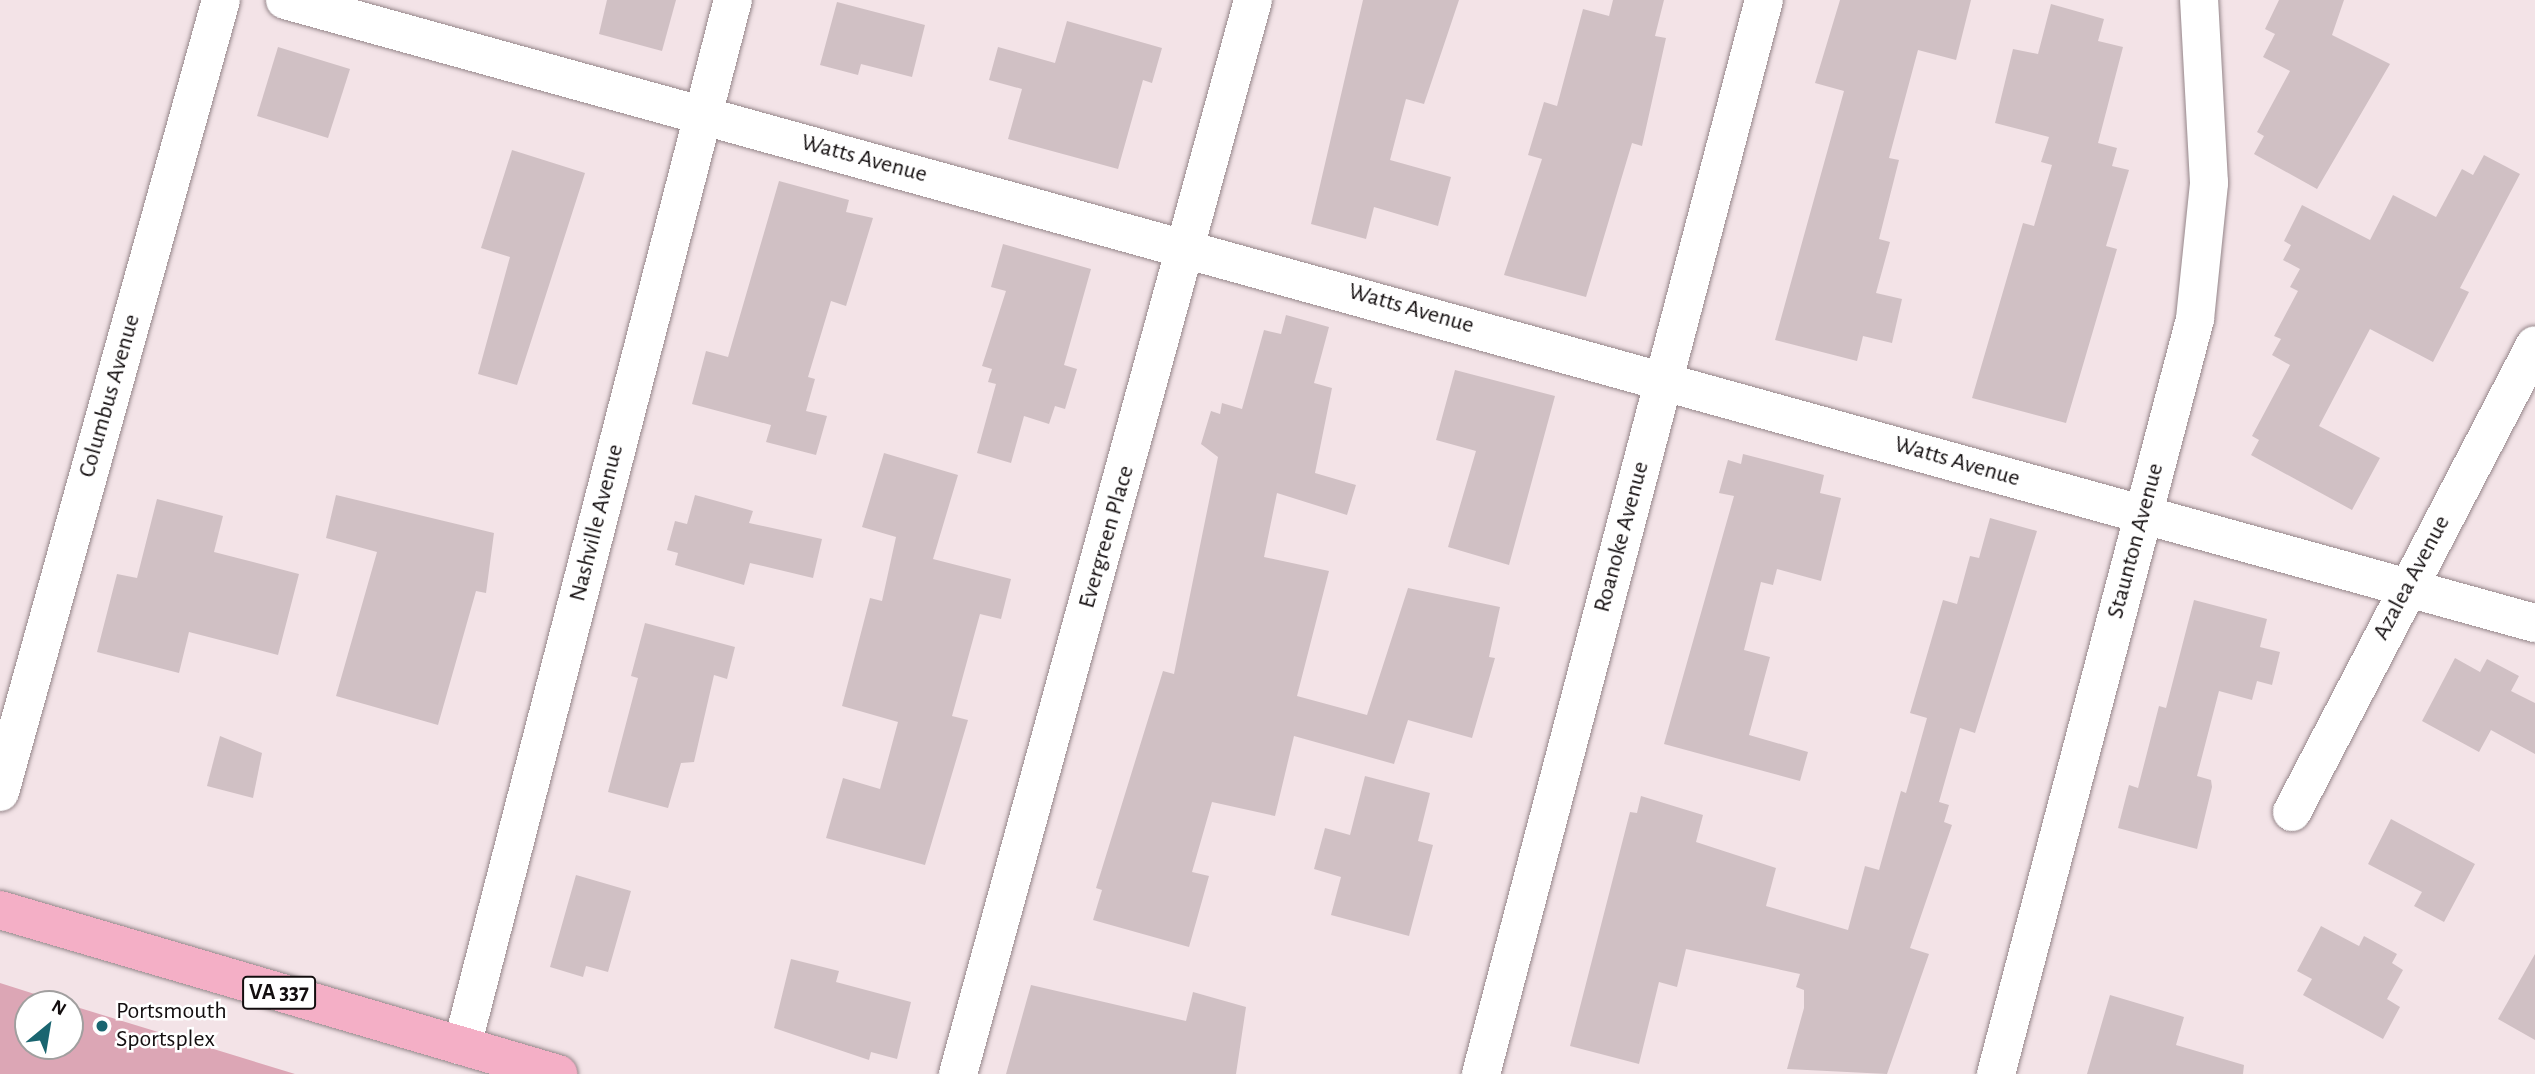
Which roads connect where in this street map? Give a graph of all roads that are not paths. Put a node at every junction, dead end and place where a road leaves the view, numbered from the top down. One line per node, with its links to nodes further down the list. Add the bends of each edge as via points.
1 (221, 0): 14 (street, Columbus Avenue)
2 (285, 0): 7 (street, Watts Avenue)
3 (733, 0): 7 (street, Nashville Avenue)
4 (1253, 0): 8 (street, Evergreen Place)
5 (1763, 0): 10 (street, Roanoke Avenue)
6 (2199, 0): 11 (street, Staunton Avenue, via 2207,244 2195,319)
7 (702, 115): 8 (street, Watts Avenue); 17 (street, Nashville Avenue)
8 (1188, 247): 10 (street, Watts Avenue); 19 (street, Evergreen Place)
9 (2535, 345): 12 (street, Azalea Avenue)
10 (1663, 380): 11 (street, Watts Avenue); 20 (street, Roanoke Avenue)
11 (2143, 514): 12 (street, Watts Avenue); 21 (street, Staunton Avenue)
12 (2407, 587): 13 (street, Watts Avenue); 15 (street, Azalea Avenue)
13 (2535, 623)
14 (0, 792)
15 (2292, 812)
16 (0, 910): 17 (main road, VA 337)
17 (462, 1046): 18 (main road, VA 337)
18 (558, 1074)
19 (958, 1074)
20 (1481, 1074)
21 (1996, 1074)

